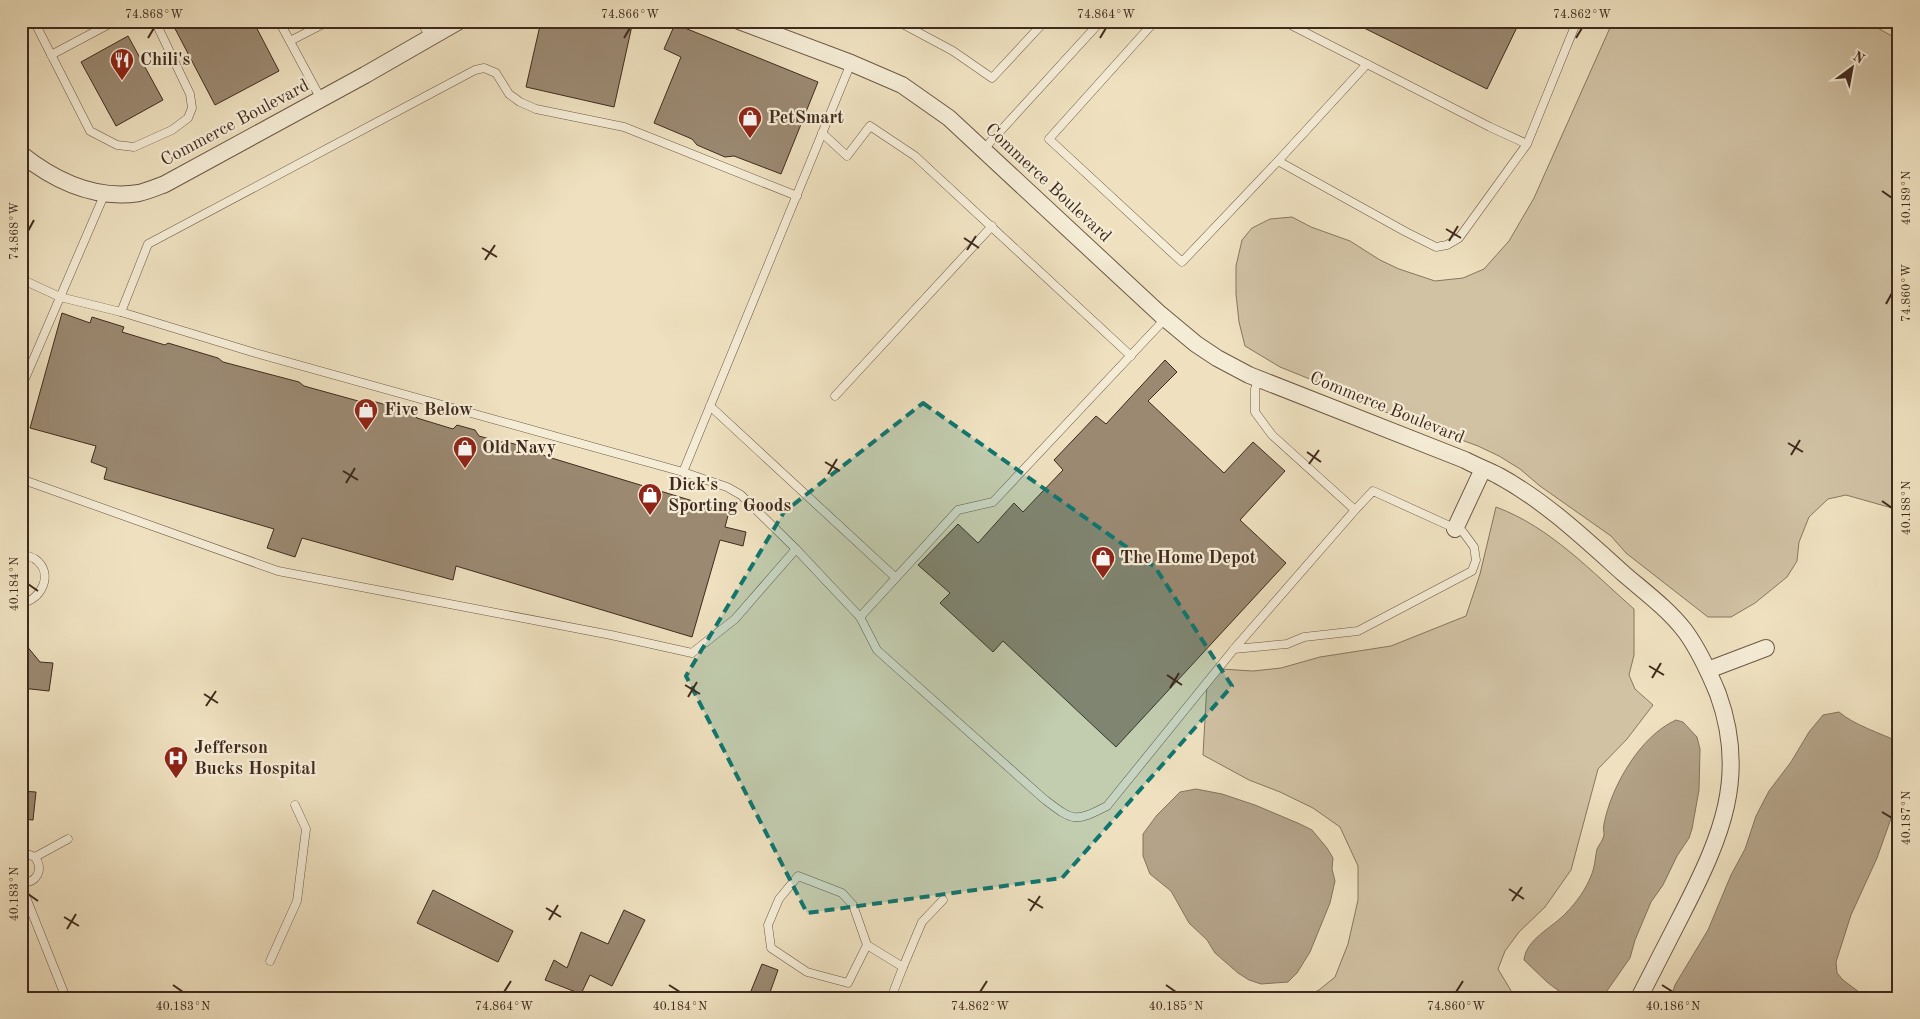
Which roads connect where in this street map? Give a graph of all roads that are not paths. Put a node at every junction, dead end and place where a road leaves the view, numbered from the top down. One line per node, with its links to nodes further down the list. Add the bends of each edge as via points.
1 (34, 21): 17 (lane)
2 (115, 21): 17 (lane)
3 (155, 21): 17 (lane, via 190,94 192,108 188,118 172,130 134,147 117,145 90,131)
4 (279, 21): 16 (lane)
5 (329, 21): 16 (lane)
6 (421, 21): 15 (lane)
7 (459, 21): 15 (street, Commerce Boulevard)
8 (739, 21): 18 (street, Commerce Boulevard)
9 (898, 21): 10 (lane, via 992,78)
10 (1046, 21)
11 (1101, 21): 23 (lane)
12 (1155, 21): 25 (lane, via 1049,139 1182,262)
13 (1283, 21): 19 (lane)
14 (1577, 21): 22 (lane)
15 (430, 38): 20 (street, Commerce Boulevard)
16 (290, 41): 20 (lane)
17 (51, 55)
18 (851, 63): 21 (lane); 23 (street, Commerce Boulevard, via 915,93 949,118)
19 (1367, 64): 22 (lane); 25 (lane)
20 (321, 99): 26 (street, Commerce Boulevard, via 165,184 140,193)
21 (822, 133): 27 (lane); 28 (lane, via 847,156 870,126 915,156)
22 (1527, 144): 25 (lane, via 1458,238 1447,245 1436,246)
23 (983, 150): 32 (street, Commerce Boulevard)
24 (21, 154): 26 (street, Commerce Boulevard, via 54,178 92,192)
25 (1278, 161)
26 (105, 193): 30 (lane)
27 (797, 196): 31 (lane, via 624,127 536,109 520,102 510,94 496,73 484,68 148,244); 37 (lane)
28 (992, 226): 33 (lane); 36 (lane)
29 (21, 279): 30 (lane)
30 (60, 297): 31 (lane); 35 (lane)
31 (121, 312): 39 (lane, via 252,352)
32 (1166, 319): 33 (lane); 34 (street, Commerce Boulevard, via 1217,358)
33 (1131, 356): 45 (lane, via 993,502 958,510)
34 (1259, 379): 38 (street, Commerce Boulevard); 41 (lane, via 1255,389 1255,412 1272,435)
35 (21, 388)
36 (835, 396)
37 (710, 406): 39 (lane); 45 (lane)
38 (1483, 469): 42 (street); 50 (street, Commerce Boulevard, via 1528,494 1561,519 1667,611 1699,652)
39 (683, 472): 43 (lane, via 741,495)
40 (21, 479): 43 (lane, via 278,570 692,653 735,619)
41 (1355, 510): 42 (lane, via 1373,491); 49 (lane)
42 (1455, 529): 49 (lane, via 1462,532 1474,547 1476,560 1472,571 1458,579 1358,631 1304,637 1287,644)
43 (796, 549): 47 (lane)
44 (22, 555): 46 (lane, via 39,563 45,573 45,581 37,596)
45 (896, 578): 47 (lane)
46 (21, 602)
47 (860, 617): 49 (lane, via 877,650 1067,817 1085,817 1107,806)
48 (1766, 648): 50 (street)
49 (1234, 649)
50 (1708, 670): 62 (street, Commerce Boulevard, via 1724,712 1730,747 1730,782 1724,819 1708,864)
51 (295, 805): 58 (lane, via 306,829 297,901)
52 (68, 839): 54 (lane)
53 (21, 854): 54 (lane)
54 (35, 857): 55 (lane, via 40,864 39,874 33,881)
55 (21, 884): 60 (lane)
56 (943, 900): 59 (lane, via 922,922)
57 (867, 945): 57 (lane, via 853,905 842,893 798,876 779,898 768,925 771,948 807,972 848,983); 59 (lane)
58 (270, 961)
59 (903, 967): 61 (lane)
60 (66, 998)
61 (891, 998)
62 (1639, 998)

